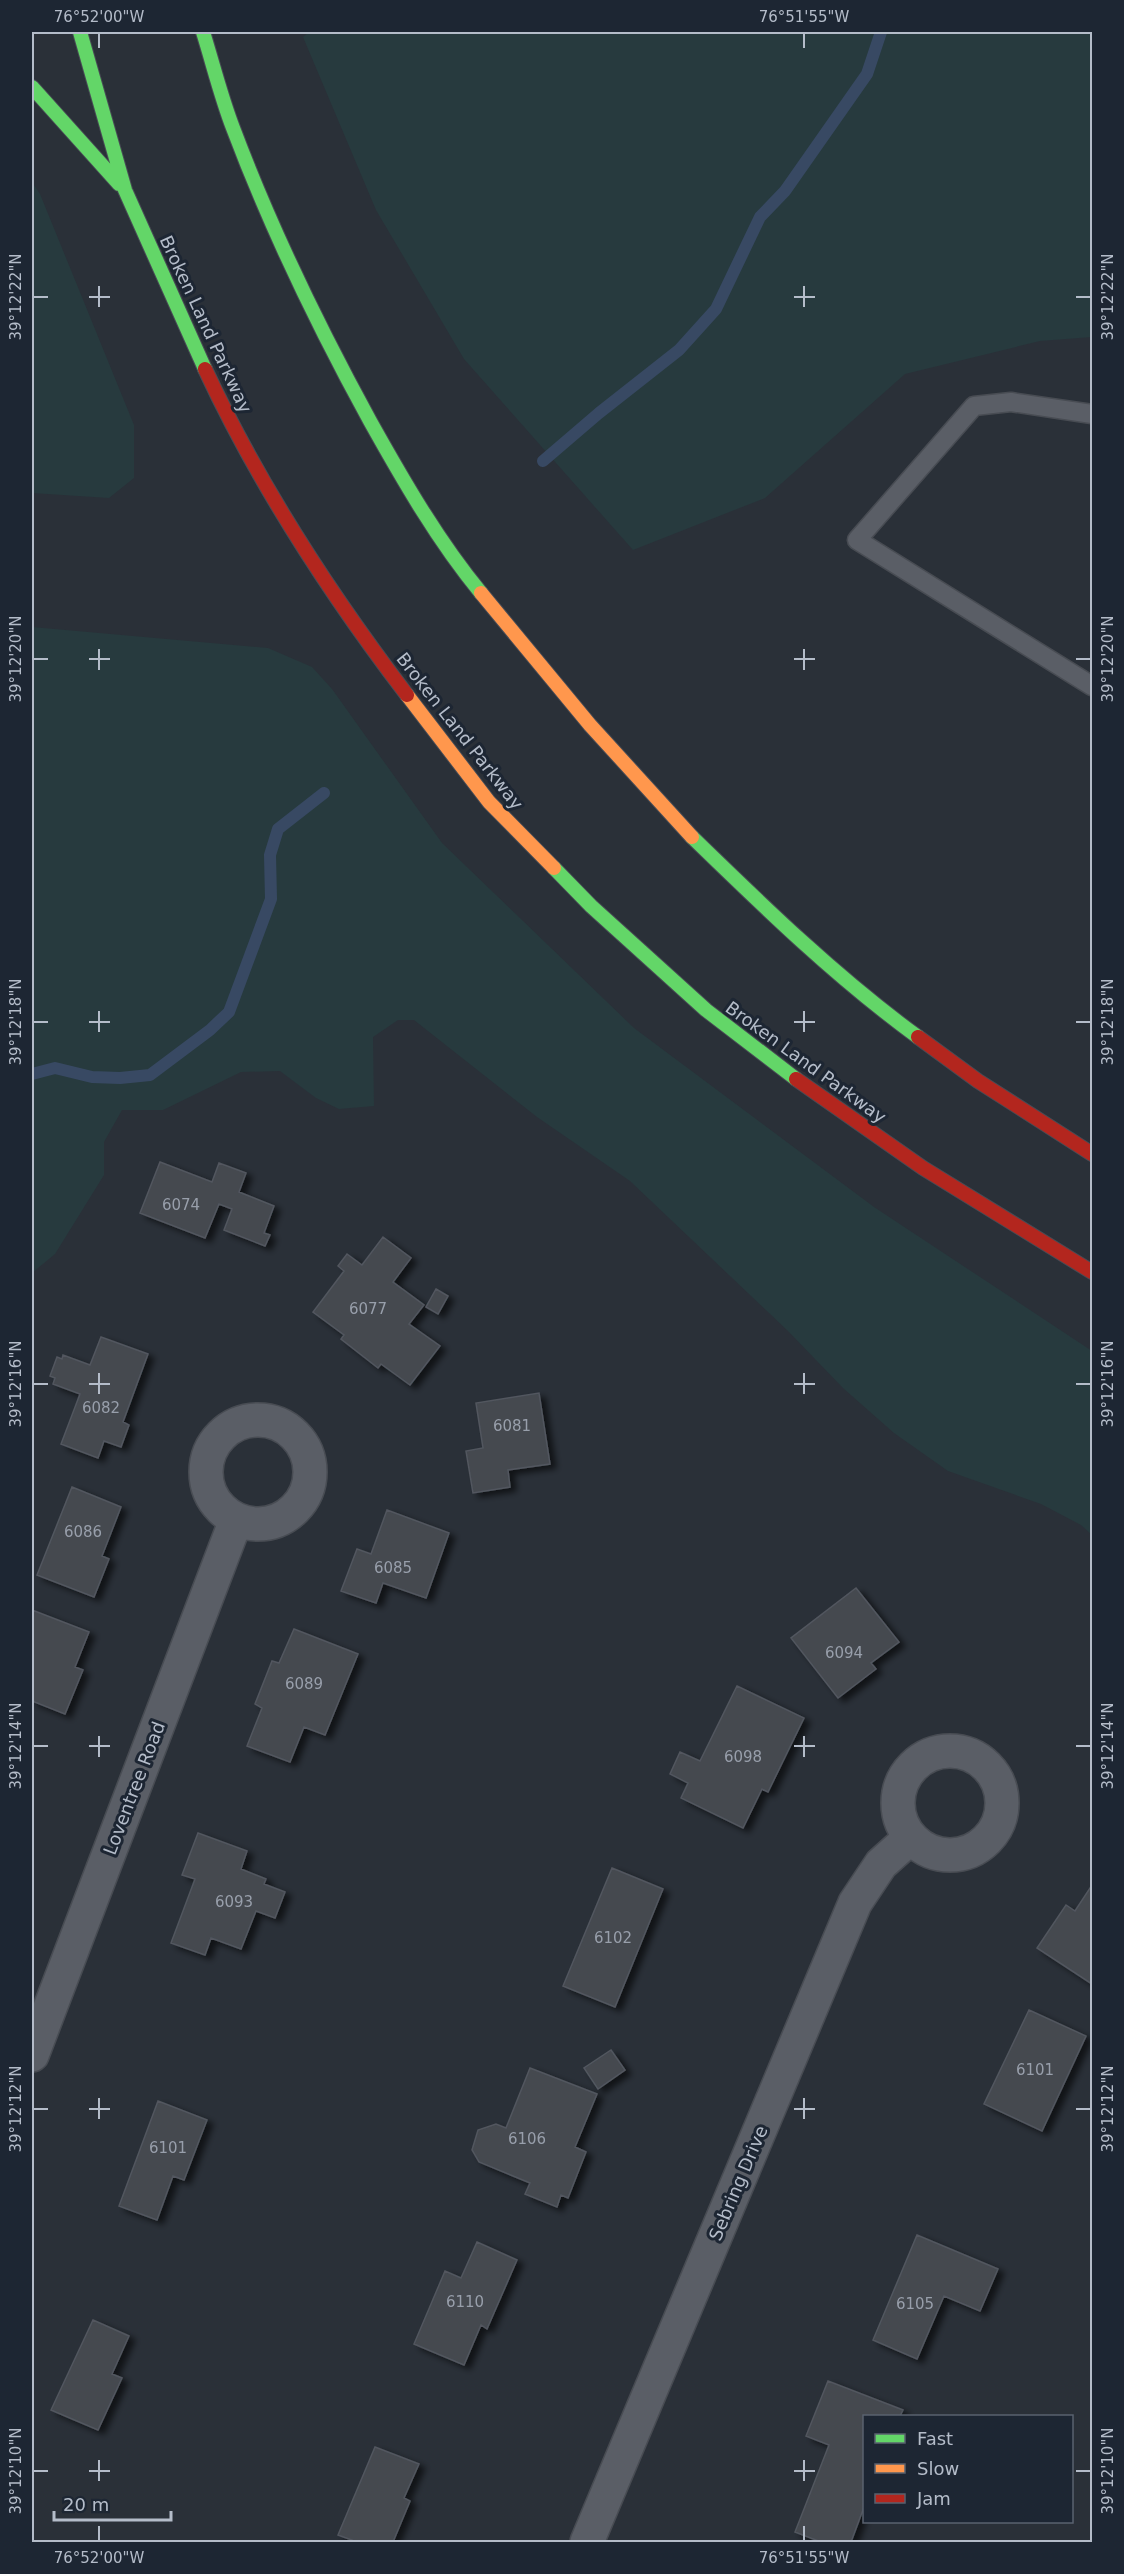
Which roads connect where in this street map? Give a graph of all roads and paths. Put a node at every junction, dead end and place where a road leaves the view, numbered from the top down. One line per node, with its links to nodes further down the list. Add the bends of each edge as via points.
1 (80, 32): 4 (main road, Broken Land Parkway)
2 (203, 32): 7 (main road, via 232,126 278,238 329,346 405,483 466,575 675,821 780,922 874,1005 978,1081)
3 (32, 87): 4 (main road)
4 (125, 190): 8 (main road, Broken Land Parkway, via 223,407 300,542 387,669 489,802 591,906 706,1010 923,1168)
5 (1092, 414): 6 (lane, via 1011,402 974,406 857,540)
6 (1092, 686)
7 (1092, 1154)
8 (1092, 1272)
9 (236, 1520): 11 (street, Loventree Road)
10 (910, 1838): 12 (street, Sebring Drive, via 881,1864 855,1903)
11 (32, 2055)
12 (587, 2542)

